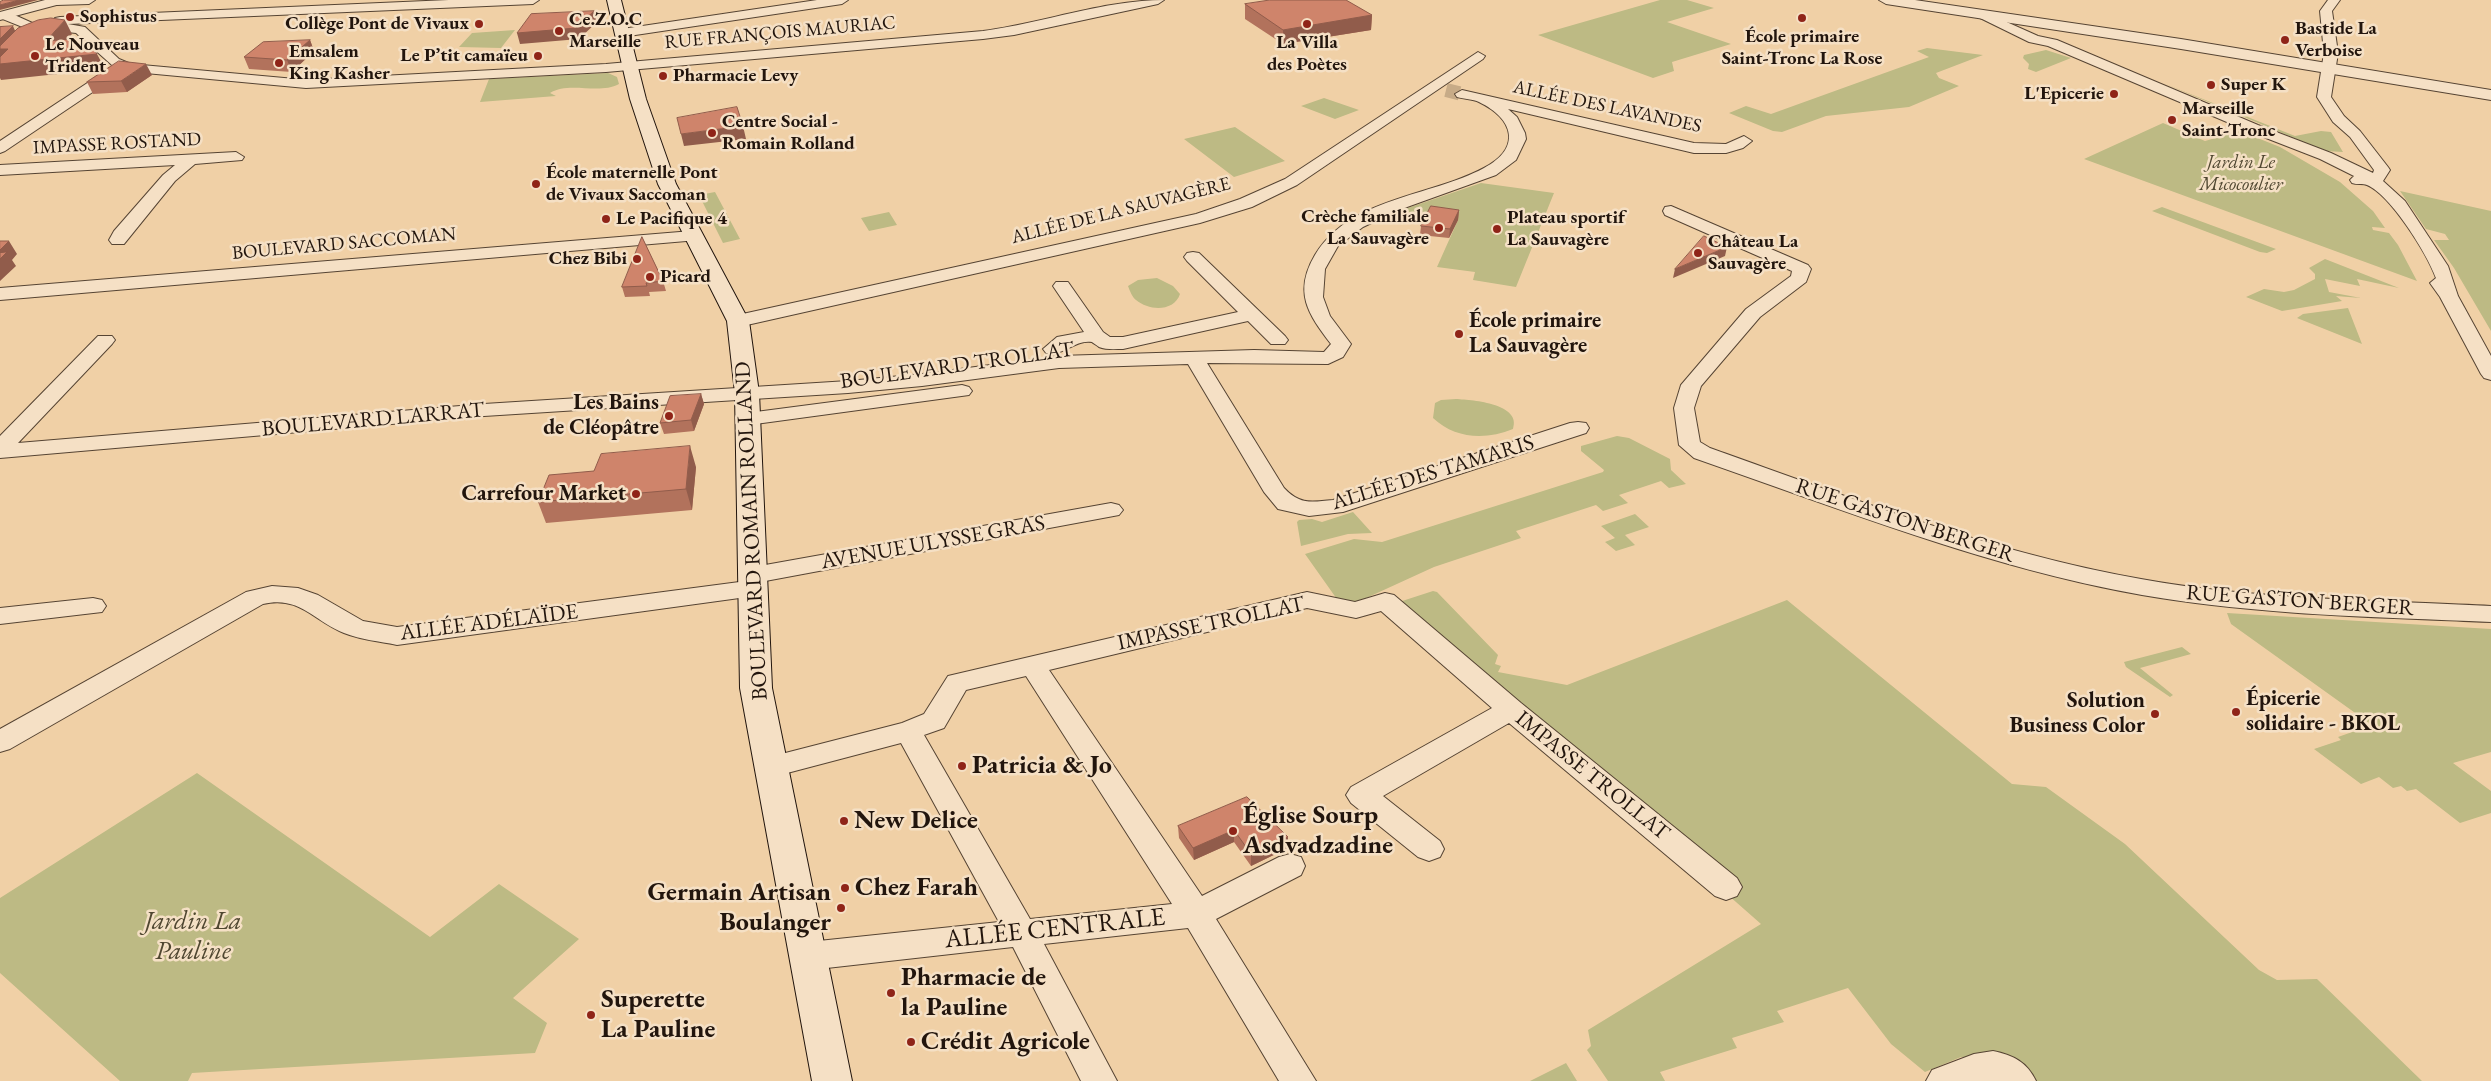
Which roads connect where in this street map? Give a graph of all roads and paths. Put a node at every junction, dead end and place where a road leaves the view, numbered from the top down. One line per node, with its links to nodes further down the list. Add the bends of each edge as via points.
1 (89, 0): 9 (street)
2 (533, 0): 15 (street)
3 (614, 0): 18 (main road, BOULEVARD ROMAIN ROLLAND)
4 (842, 0): 18 (street)
5 (1158, 0): 22 (street, RUE FRANÇOIS MAURIAC, via 983,35)
6 (1886, 0): 12 (main road)
7 (1923, 0): 10 (main road)
8 (2334, 0): 23 (street, via 2326,11)
9 (58, 1): 11 (main road)
10 (1956, 2): 12 (main road)
11 (24, 11): 13 (main road); 16 (street)
12 (1978, 11): 14 (main road); 20 (street, via 2034,39); 23 (main road)
13 (2, 16): 16 (street)
14 (1998, 17): 20 (street); 23 (main road)
15 (103, 20): 16 (street); 17 (street)
16 (49, 27): 17 (street); 19 (street)
17 (80, 30): 24 (street)
18 (622, 33): 22 (main road, BOULEVARD ROMAIN ROLLAND)
19 (24, 36)
20 (2052, 43): 37 (street, via 2330,158)
21 (1478, 56): 45 (street, ALLÉE DE LA SAUVAGÈRE, via 1440,89 1291,182 1246,203 1206,216)
22 (629, 66): 24 (street, RUE FRANÇOIS MAURIAC, via 306,84); 39 (main road, BOULEVARD ROMAIN ROLLAND, via 667,184)
23 (2330, 66): 25 (main road); 37 (street, via 2324,97 2338,119 2355,134 2382,170 2379,177)
24 (121, 67): 29 (street)
25 (2491, 93)
26 (1462, 94): 27 (street, ALLÉE DES LAVANDES)
27 (1485, 100): 28 (street, ALLÉE DES LAVANDES); 31 (street, via 1511,119)
28 (1570, 119): 31 (street); 32 (street, ALLÉE DES LAVANDES, via 1694,148 1720,150)
29 (28, 129): 30 (street); 33 (street)
30 (0, 131)
31 (1518, 132): 51 (street, BOULEVARD TROLLAT, via 1518,144 1513,154 1499,168 1382,210 1358,222 1329,246 1318,262 1313,278 1315,306 1341,344 1336,353 1319,359)
32 (1744, 141)
33 (0, 148)
34 (236, 158): 35 (street, IMPASSE ROSTAND)
35 (190, 160): 36 (street, IMPASSE ROSTAND); 40 (street, via 169,178)
36 (0, 170)
37 (2360, 180): 52 (street, via 2388,211 2449,296)
38 (1671, 211): 59 (street, RUE GASTON BERGER, via 1802,269 1800,278 1736,330 1691,385 1684,408 1690,445 1702,453 1936,534 2071,572 2206,597)
39 (692, 236): 43 (street, BOULEVARD SACCOMAN); 45 (main road, BOULEVARD ROMAIN ROLLAND)
40 (118, 240)
41 (1193, 257): 44 (street)
42 (1062, 286): 46 (street)
43 (0, 294)
44 (1249, 315): 46 (street, via 1123,343 1106,343); 48 (street)
45 (738, 321): 53 (main road, BOULEVARD ROMAIN ROLLAND)
46 (1096, 336): 49 (street, via 1064,341)
47 (104, 340): 55 (street)
48 (1278, 340)
49 (1056, 355): 50 (street, BOULEVARD TROLLAT); 53 (street, BOULEVARD TROLLAT, via 1039,358 1035,364)
50 (1173, 357): 51 (street, BOULEVARD TROLLAT); 53 (street, BOULEVARD TROLLAT, via 1128,367 903,400)
51 (1194, 358): 54 (street, ALLÉE DES TAMARIS, via 1275,492 1286,504 1308,509 1335,507)
52 (2491, 374)
53 (747, 406): 55 (street, BOULEVARD LARRAT, via 474,411); 57 (main road, BOULEVARD ROMAIN ROLLAND)
54 (1578, 428)
55 (0, 450)
56 (1110, 510): 57 (street, AVENUE ULYSSE GRAS)
57 (754, 581): 64 (street, ALLÉE ADÉLAÏDE, via 397,636 354,628 297,594 266,594); 65 (main road, BOULEVARD ROMAIN ROLLAND, via 756,688)
58 (93, 606): 60 (street)
59 (2491, 614)
60 (0, 616)
61 (1032, 665): 62 (street, IMPASSE TROLLAT, via 1307,600 1356,610 1384,601); 63 (street, IMPASSE TROLLAT, via 957,684 934,721); 69 (street)
62 (1511, 710): 66 (street, via 1361,795); 68 (street, IMPASSE TROLLAT)
63 (908, 731): 65 (street, IMPASSE TROLLAT); 70 (street)
64 (0, 742)
65 (772, 766): 71 (main road, BOULEVARD ROMAIN ROLLAND)
66 (1429, 849)
67 (1290, 866): 69 (street, ALLÉE CENTRALE)
68 (1726, 887)
69 (1196, 914): 70 (street, ALLÉE CENTRALE); 74 (street)
70 (1021, 932): 71 (street, ALLÉE CENTRALE); 73 (street)
71 (809, 956): 72 (main road, BOULEVARD ROMAIN ROLLAND)
72 (832, 1081)
73 (1099, 1081)
74 (1298, 1081)
75 (1944, 1081): 76 (street, via 1986,1066 1998,1067)
76 (2018, 1081)

